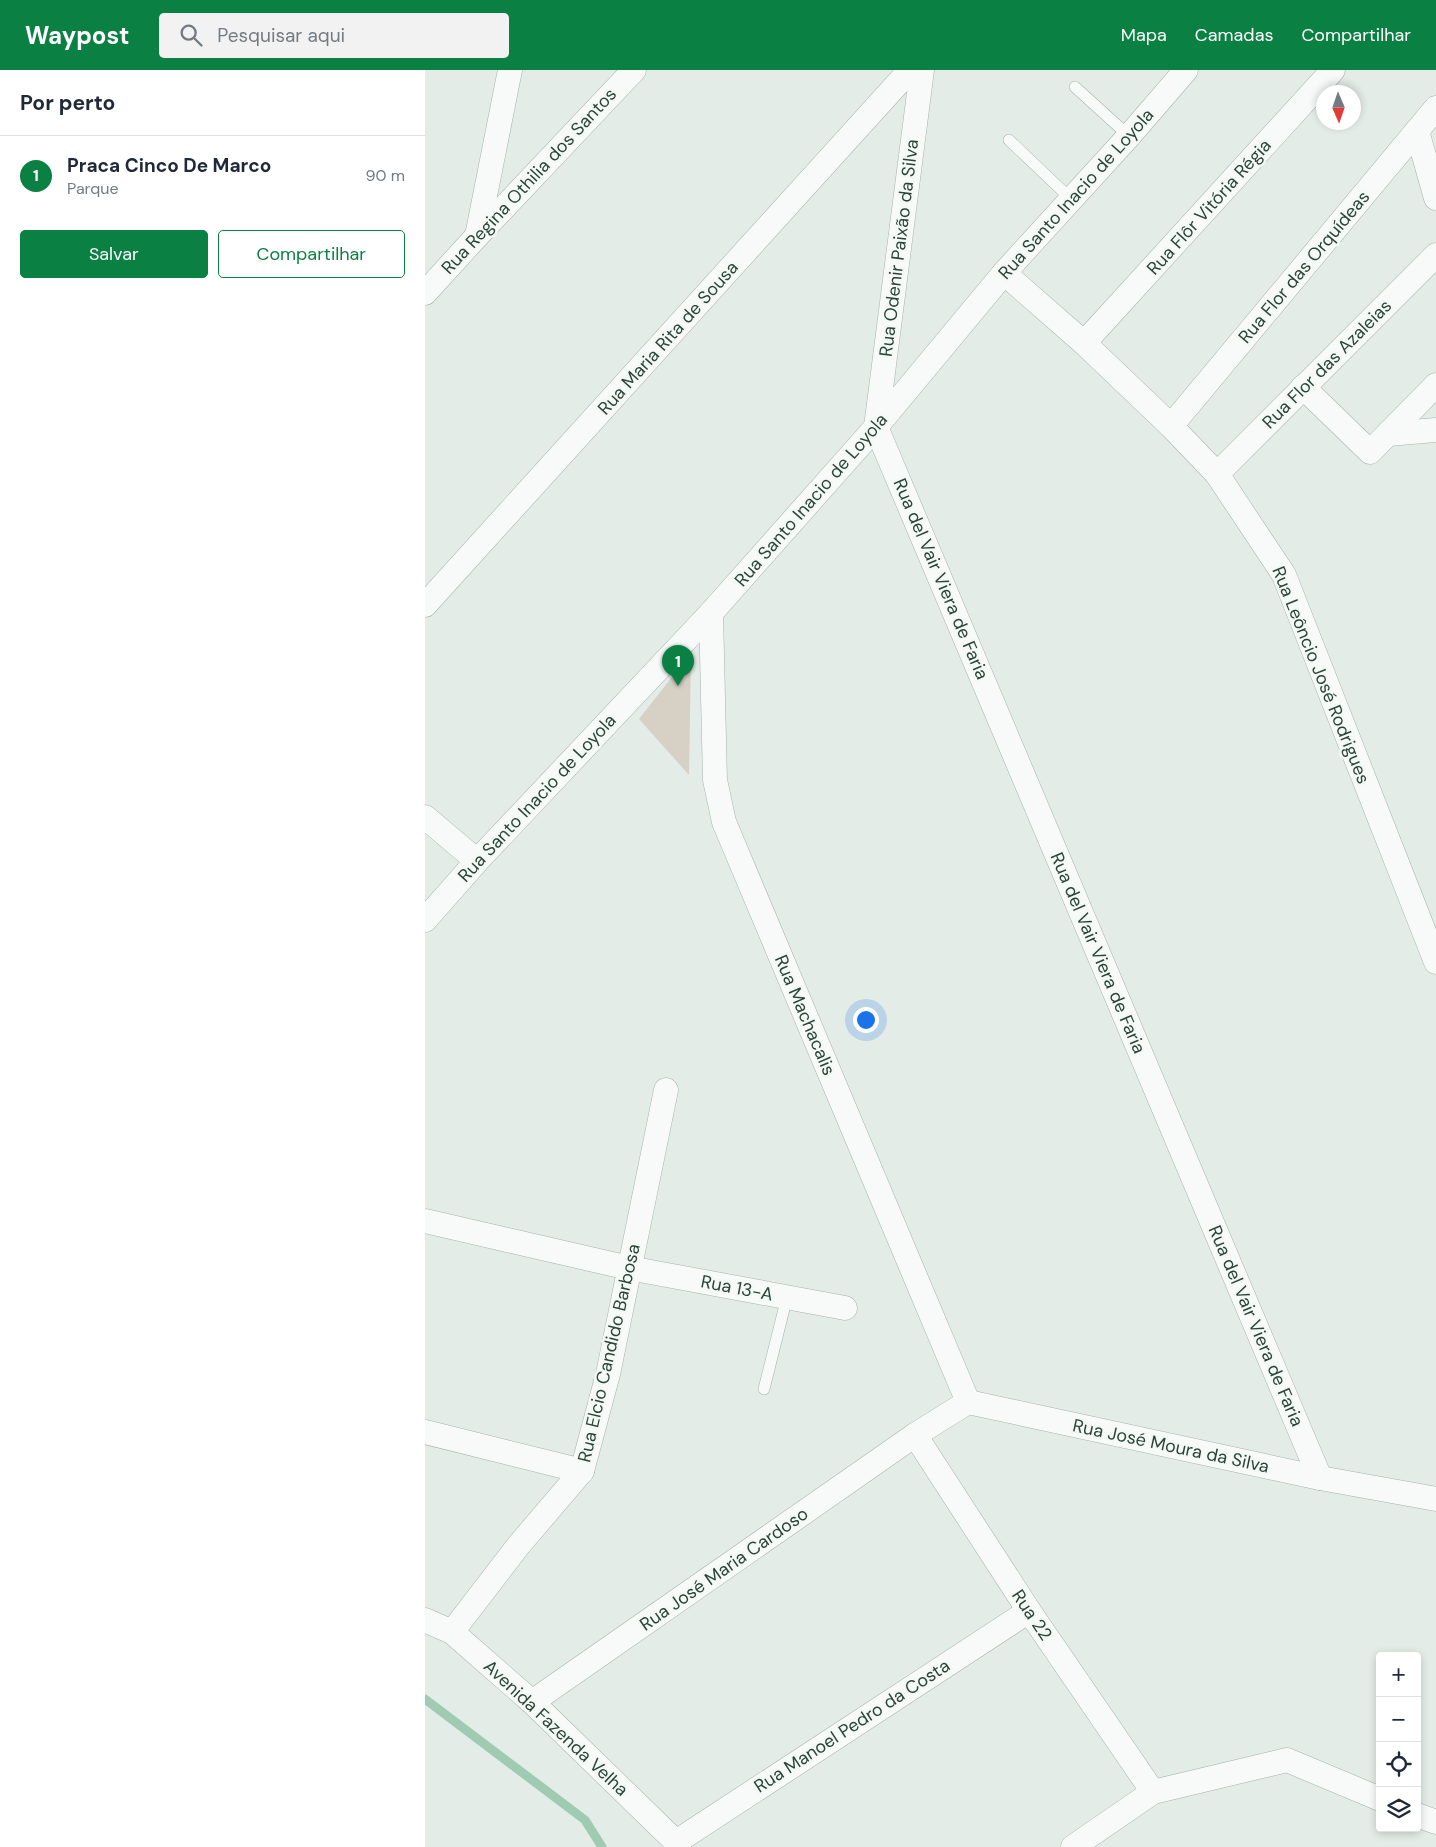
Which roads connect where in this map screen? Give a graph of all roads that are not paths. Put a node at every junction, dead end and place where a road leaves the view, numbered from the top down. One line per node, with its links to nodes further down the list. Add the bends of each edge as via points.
1 (510, 70): 14 (street)
2 (634, 70): 14 (street, Rua Regina Othilia dos Santos)
3 (910, 70): 26 (street, Rua Maria Rita de Sousa)
4 (922, 70): 22 (street, Rua Odenir Paixão da Silva)
5 (1186, 70): 10 (street, Rua Santo Inacio de Loyola)
6 (1333, 70): 18 (street, Rua Flôr Vitória Régia)
7 (1075, 87): 10 (lane)
8 (1436, 108): 9 (street, Rua Flor das Orquídeas)
9 (1417, 131): 12 (street); 21 (street, Rua Flor das Orquídeas)
10 (1129, 136): 13 (street, Rua Santo Inacio de Loyola)
11 (1009, 140): 13 (lane)
12 (1436, 198)
13 (1071, 199): 16 (street, Rua Santo Inacio de Loyola)
14 (477, 236): 17 (street, Rua Regina Othilia dos Santos)
15 (1436, 255): 20 (street, Rua Flor das Azaleias)
16 (1004, 273): 18 (street, Rua Leôncio José Rodrigues); 22 (street, Rua Santo Inacio de Loyola)
17 (425, 293)
18 (1084, 343): 21 (street, Rua Leôncio José Rodrigues)
19 (1436, 385): 24 (street)
20 (1303, 387): 24 (street, via 1370,452); 25 (street, Rua Flor das Azaleias)
21 (1171, 426): 25 (street, Rua Leôncio José Rodrigues)
22 (876, 427): 27 (street, Rua Santo Inacio de Loyola); 42 (street, Rua del Vair Viera de Faria)
23 (1436, 430): 24 (street)
24 (1388, 434)
25 (1217, 474): 31 (street, Rua Leôncio José Rodrigues, via 1284,575)
26 (425, 605)
27 (711, 613): 29 (street, Rua Santo Inacio de Loyola); 38 (street, Rua Machacalis, via 715,780 724,822)
28 (425, 818): 29 (street)
29 (477, 861): 30 (street, Rua Santo Inacio de Loyola)
30 (425, 920)
31 (1436, 961)
32 (666, 1090): 34 (street, Rua Elcio Candido Barbosa)
33 (425, 1221): 34 (street, Rua 13-A)
34 (629, 1268): 35 (street, Rua 13-A); 41 (street, Rua Elcio Candido Barbosa, via 608,1374)
35 (787, 1297): 36 (street, Rua 13-A); 37 (lane)
36 (845, 1308)
37 (764, 1389)
38 (968, 1402): 40 (street); 42 (street, Rua José Moura da Silva)
39 (425, 1432): 41 (street)
40 (915, 1435): 44 (street, Rua 22); 47 (street, Rua José Maria Cardoso)
41 (582, 1471): 46 (street, Rua Elcio Candido Barbosa, via 518,1546)
42 (1320, 1478): 43 (street, Rua José Moura da Silva)
43 (1436, 1499)
44 (1029, 1611): 48 (street, Rua 22); 52 (street, Rua Manoel Pedro da Costa)
45 (425, 1620): 46 (street, Avenida Fazenda Velha)
46 (452, 1632): 47 (street, Avenida Fazenda Velha)
47 (533, 1702): 52 (street, Avenida Fazenda Velha)
48 (1153, 1792): 49 (street, via 1287,1760); 53 (street)
49 (1376, 1797)
50 (1421, 1816): 51 (street)
51 (1436, 1822)
52 (678, 1844)
53 (1073, 1847)

